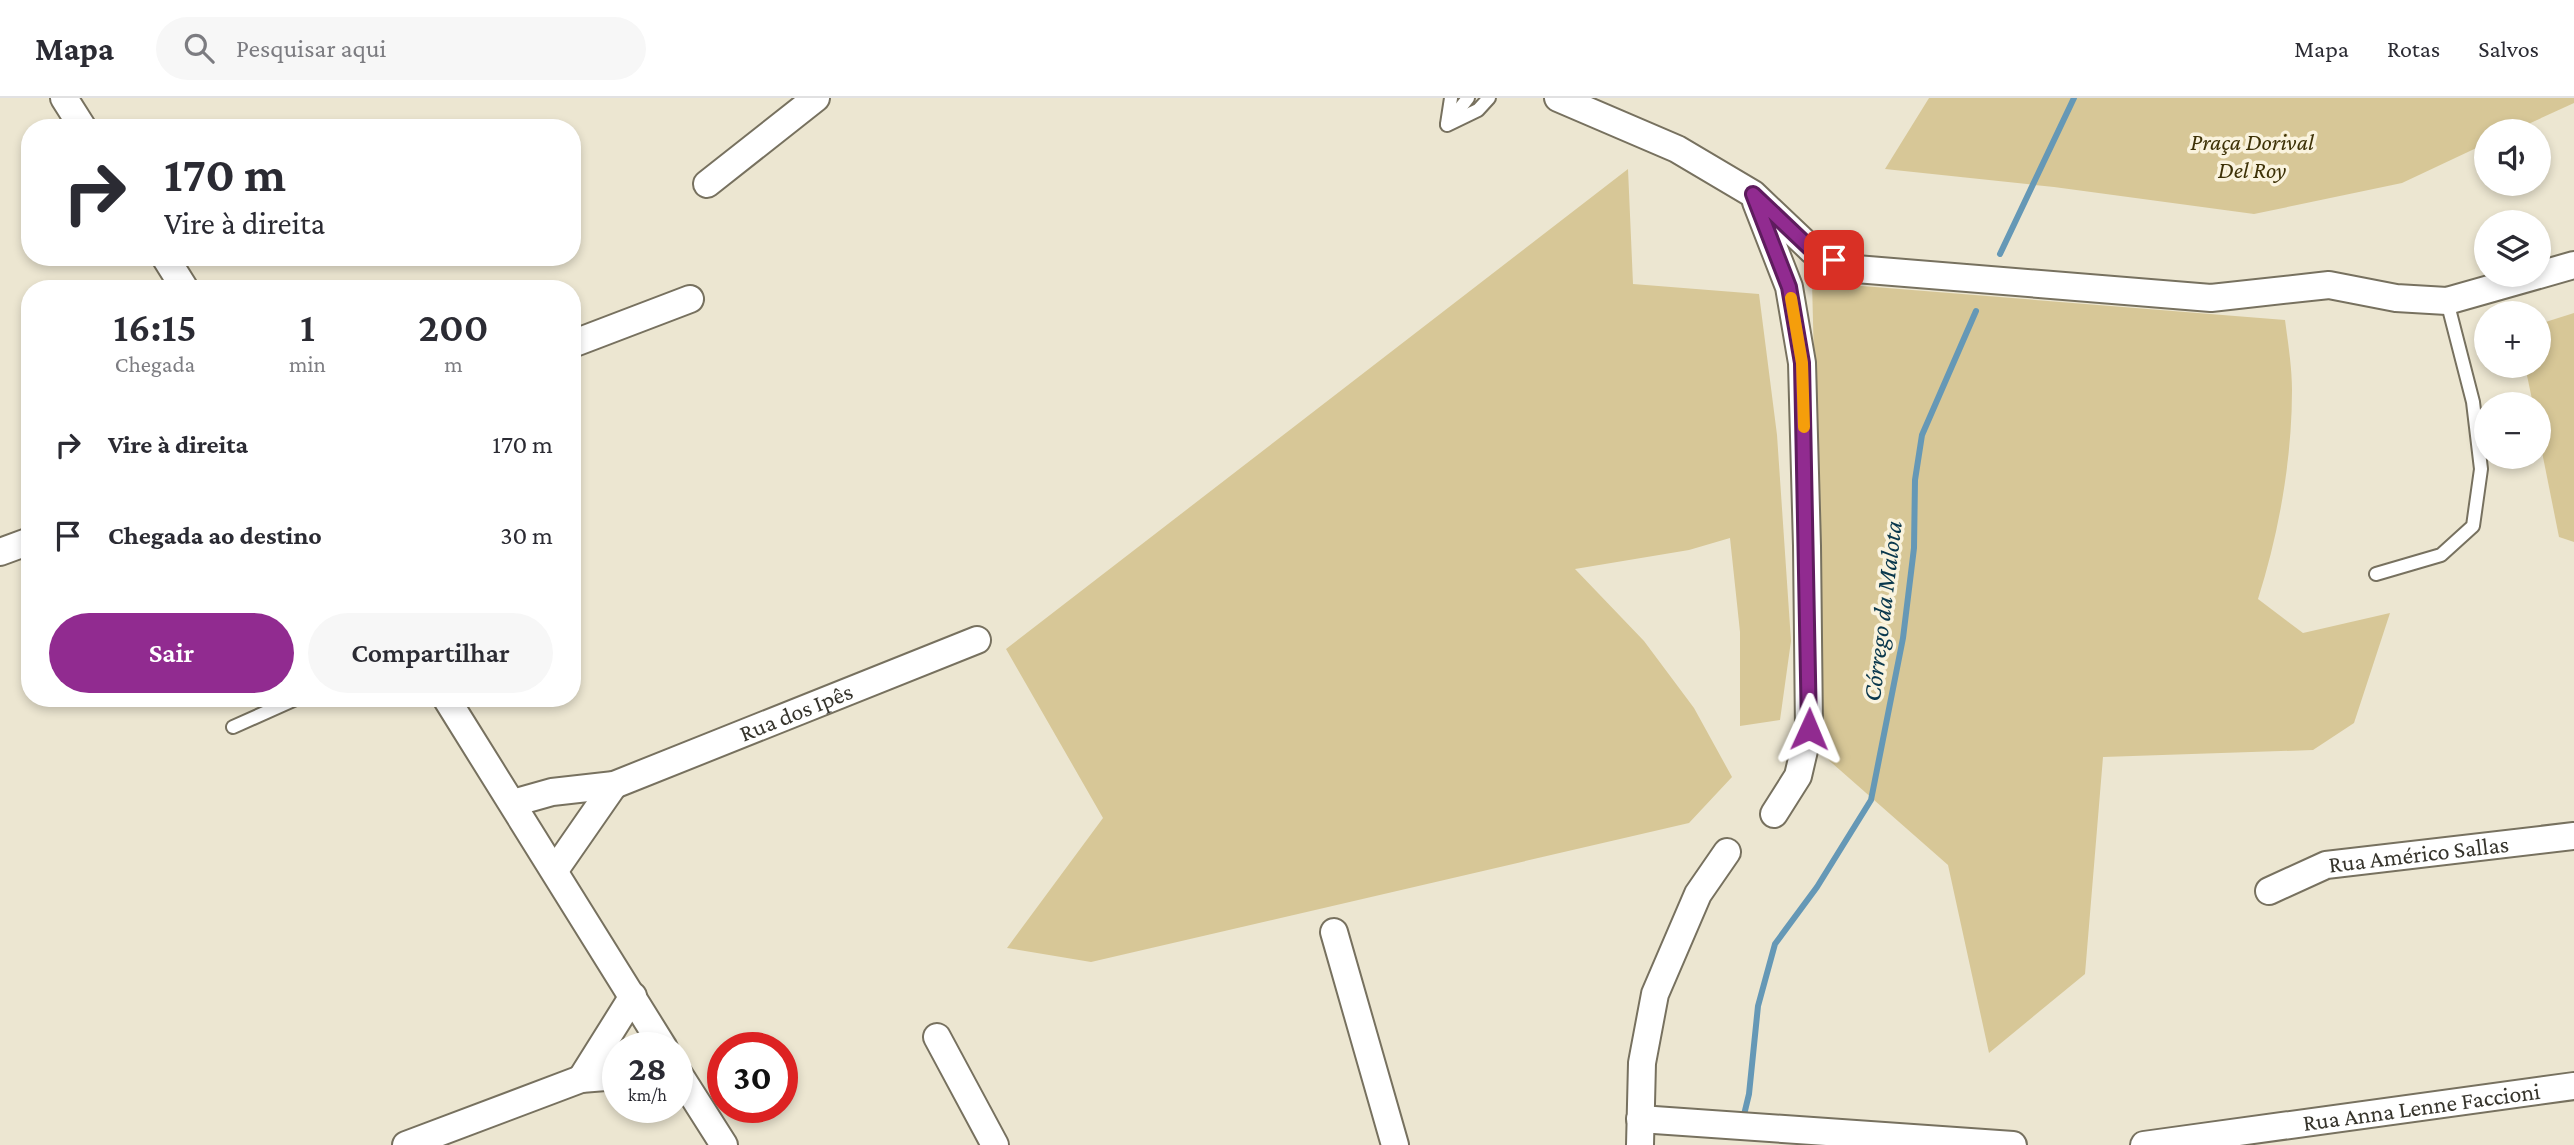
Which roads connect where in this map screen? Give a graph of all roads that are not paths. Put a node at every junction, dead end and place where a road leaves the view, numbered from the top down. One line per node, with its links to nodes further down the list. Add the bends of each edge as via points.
1 (64, 98): 7 (street)
2 (816, 98): 9 (street)
3 (1451, 98): 8 (lane)
4 (1468, 98): 8 (lane)
5 (1489, 98): 8 (lane, via 1478,110)
6 (1559, 98): 10 (street, via 1677,149)
7 (77, 119)
8 (1447, 124)
9 (707, 184)
10 (1753, 194): 13 (street, via 1812,250 1856,269 2211,298 2329,285 2396,298); 24 (street, via 1789,287 1802,363 1809,729 1798,776)
11 (2574, 265): 13 (street)
12 (690, 299): 14 (street)
13 (2447, 301): 17 (lane, via 2473,402 2481,469 2473,526 2441,555)
14 (581, 341)
15 (21, 544): 16 (street)
16 (0, 552)
17 (2376, 574)
18 (978, 640): 22 (street, Rua dos Ipês)
19 (278, 707): 21 (lane)
20 (452, 707): 23 (street)
21 (233, 727)
22 (614, 785): 23 (street, Rua dos Ipês, via 552,792); 27 (street)
23 (513, 803): 27 (street)
24 (1774, 814)
25 (2574, 836): 28 (street, Rua Américo Sallas, via 2326,865)
26 (1727, 852): 37 (street, via 1698,894 1655,994 1642,1063)
27 (555, 870): 30 (street)
28 (2269, 891)
29 (1334, 932): 41 (street)
30 (633, 996): 31 (street); 34 (street)
31 (654, 1032)
32 (937, 1037): 40 (street)
33 (602, 1077): 34 (street)
34 (581, 1079): 38 (street)
35 (2574, 1086): 44 (street, Rua Anna Lenne Faccioni)
36 (693, 1097): 39 (street)
37 (1640, 1119): 42 (street); 43 (street)
38 (406, 1145)
39 (724, 1145)
40 (995, 1145)
41 (1395, 1145)
42 (1640, 1145)
43 (2013, 1145)
44 (2144, 1145)

